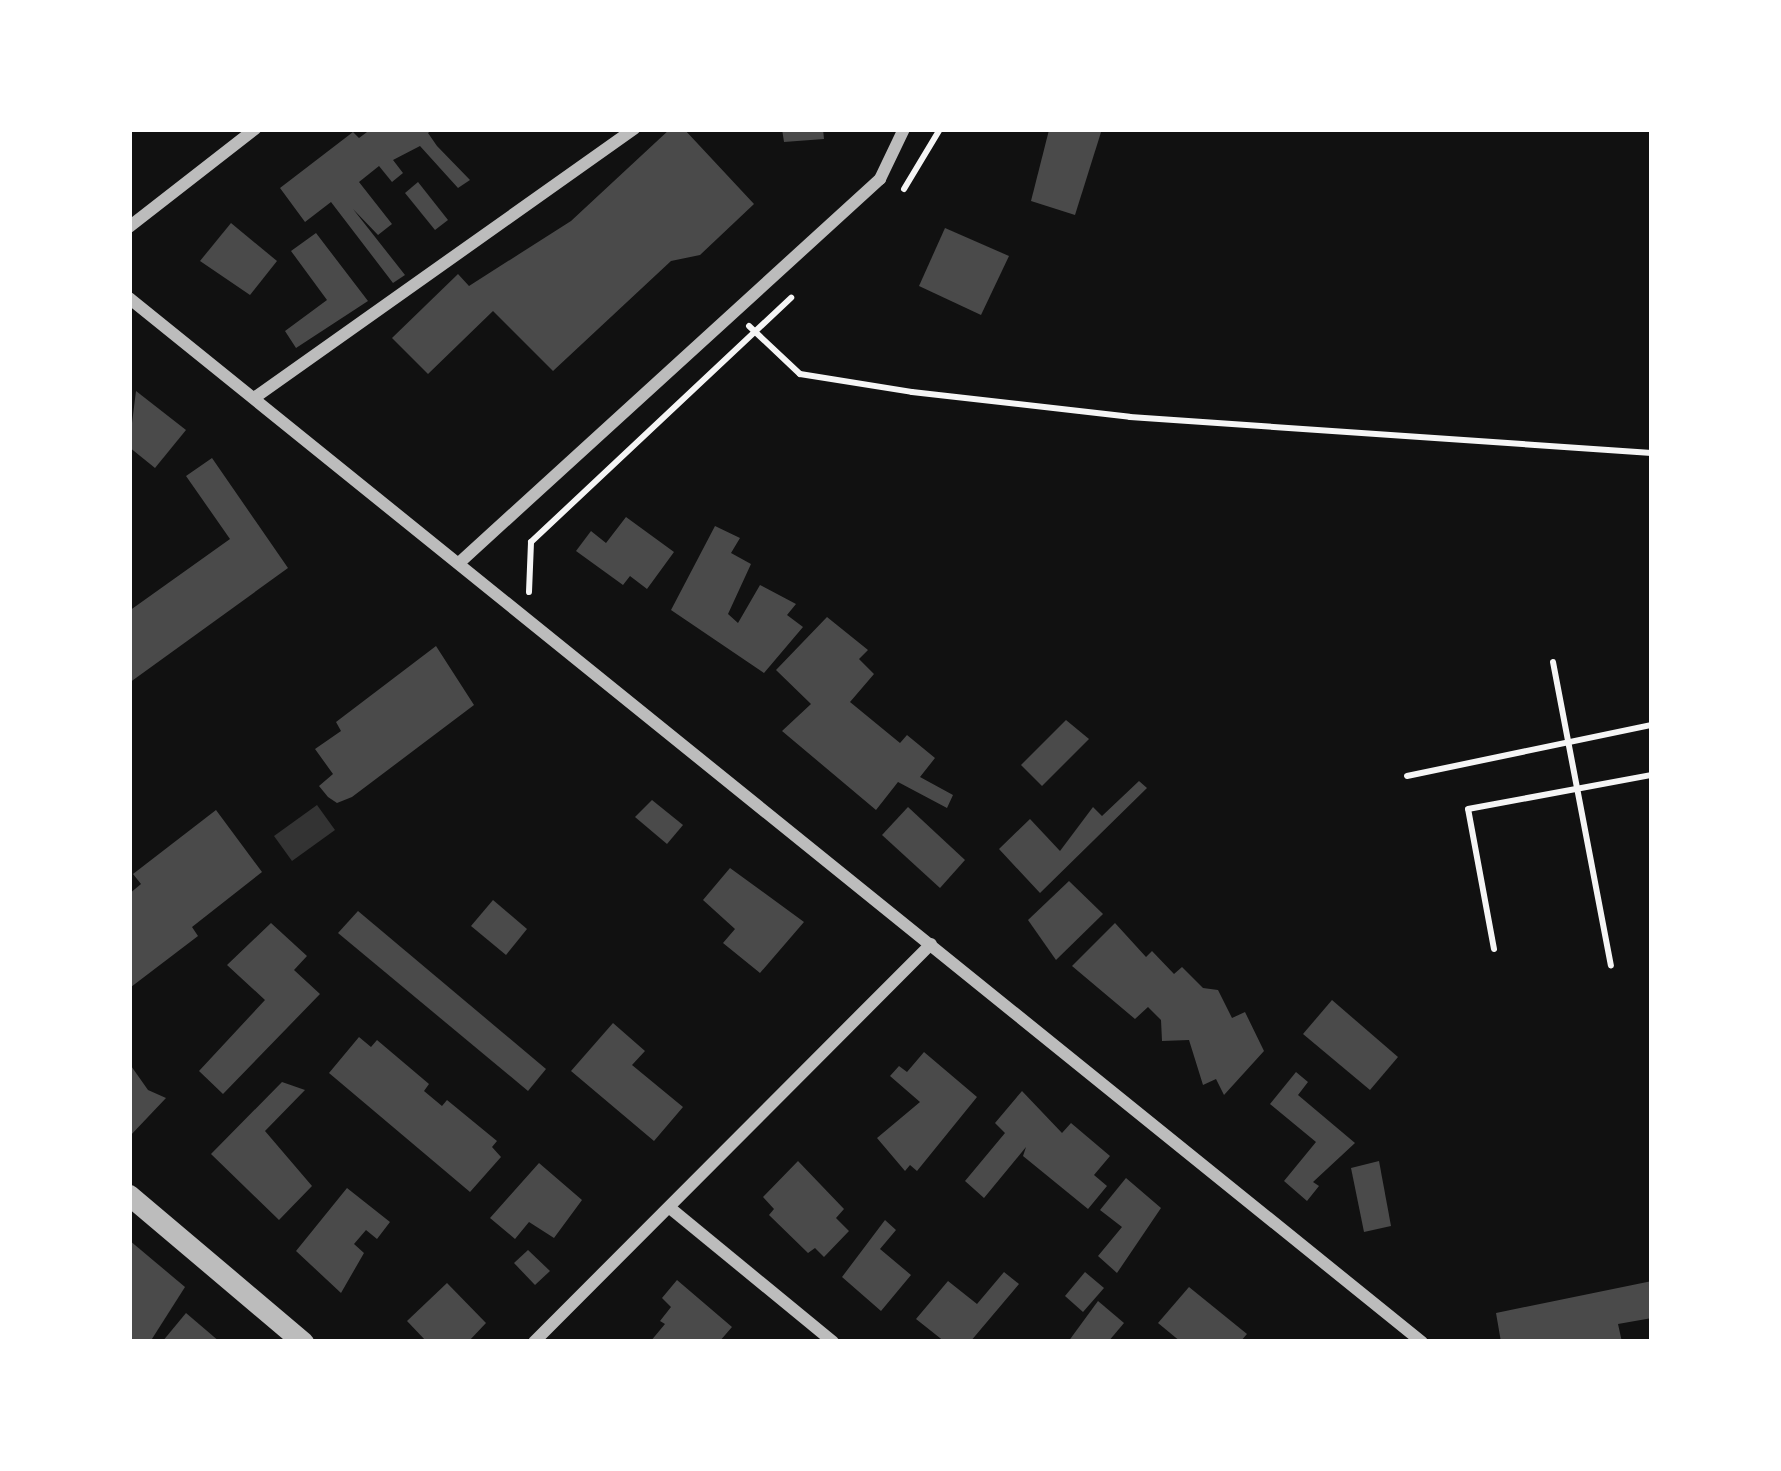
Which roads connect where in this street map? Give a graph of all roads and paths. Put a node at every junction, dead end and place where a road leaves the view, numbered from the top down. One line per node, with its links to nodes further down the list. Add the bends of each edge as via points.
1 (255, 129): 6 (street)
2 (634, 129): 11 (street)
3 (904, 129): 9 (street, via 880,179)
4 (940, 129): 5 (path)
5 (896, 199)
6 (129, 227)
7 (804, 286): 10 (path)
8 (129, 298): 11 (street)
9 (734, 311): 10 (path); 13 (street)
10 (755, 331): 12 (path, via 800,374 912,392 1130,417); 14 (path, via 531,542)
11 (254, 398): 13 (street)
12 (1652, 453)
13 (458, 563): 14 (street)
14 (530, 620): 21 (street)
15 (1553, 662): 17 (path)
16 (1652, 725): 17 (path)
17 (1568, 742): 19 (path); 20 (path)
18 (1652, 775): 20 (path)
19 (1407, 776)
20 (1577, 789): 22 (path, via 1468,809); 23 (path)
21 (931, 944): 25 (street); 29 (street)
22 (1494, 949)
23 (1611, 965)
24 (129, 1195): 26 (street)
25 (670, 1208): 27 (street); 28 (street)
26 (303, 1342)
27 (534, 1342)
28 (833, 1342)
29 (1422, 1342)

